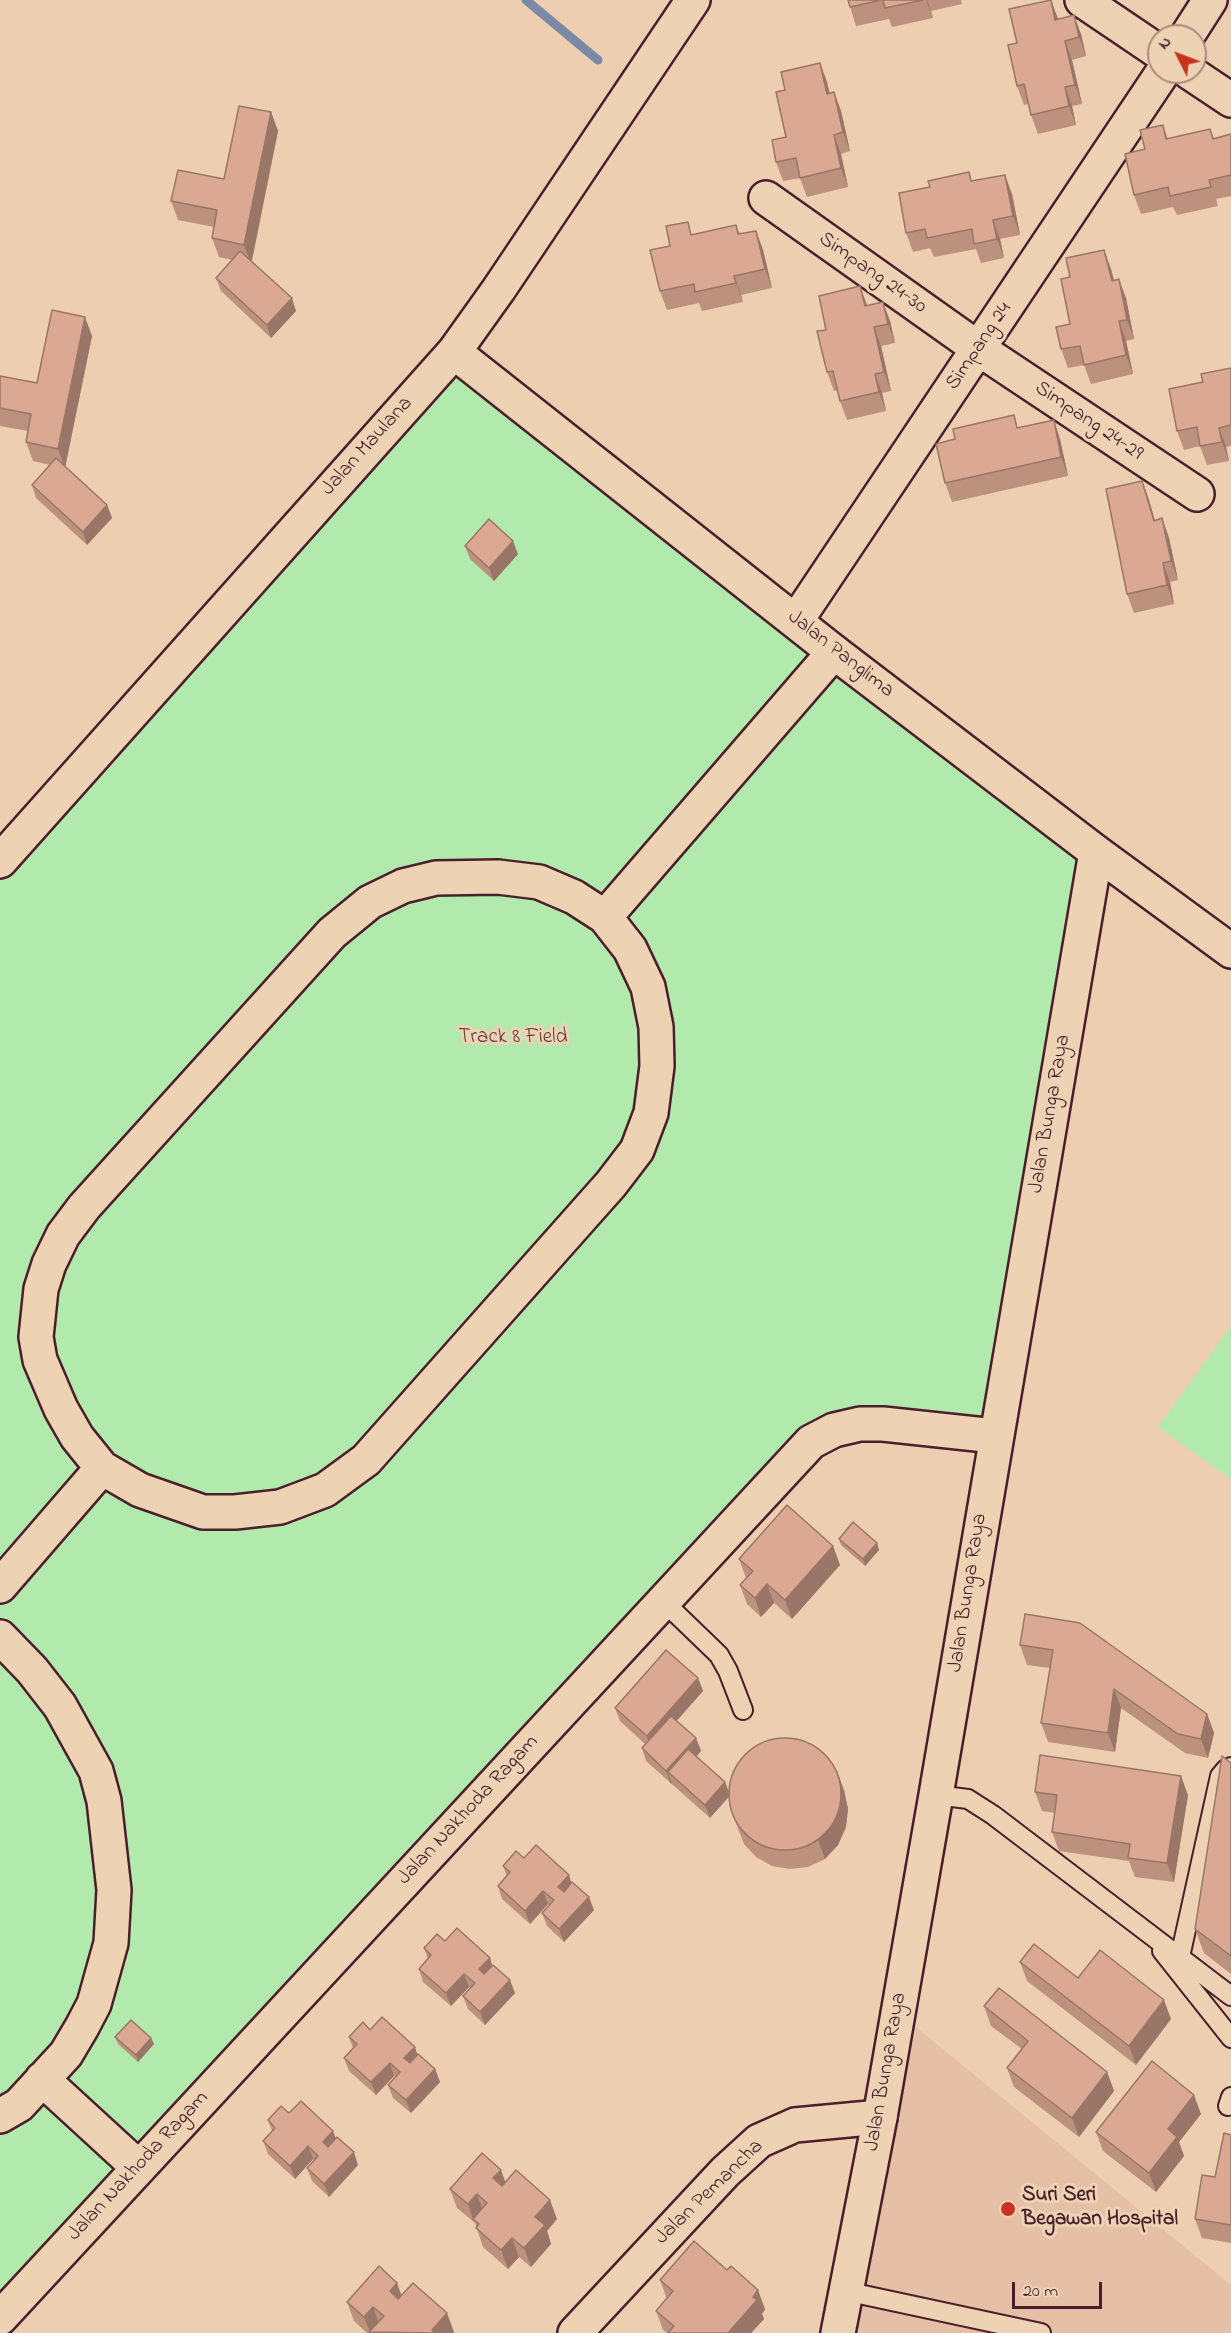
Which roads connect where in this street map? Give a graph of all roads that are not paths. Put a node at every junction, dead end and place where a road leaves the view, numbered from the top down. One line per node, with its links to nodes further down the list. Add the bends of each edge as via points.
1 (1082, 0): 5 (street)
2 (1210, 0): 4 (street)
3 (689, 1): 11 (street, Jalan Maulana)
4 (1195, 24)
5 (1147, 44)
6 (1155, 84): 10 (street, Simpang 24)
7 (1207, 84): 8 (street)
8 (1231, 100)
9 (766, 198): 10 (street, Simpang 24-30)
10 (979, 349): 12 (street, Simpang 24-29); 13 (street, Simpang 24)
11 (454, 352): 13 (street, Jalan Panglima); 16 (street, Jalan Maulana)
12 (1197, 494)
13 (796, 621): 14 (street, Jalan Panglima)
14 (834, 652): 15 (street, Jalan Panglima); 17 (street)
15 (1096, 852): 18 (street, Jalan Panglima); 19 (street, Jalan Bunga Raya)
16 (0, 861)
17 (605, 917): 20 (street, via 630,949 648,987 656,1027 657,1066 651,1113 637,1150 366,1460 325,1490 280,1507 235,1512 204,1512 169,1501); 20 (street, via 574,897 539,882 498,877 436,878 403,886 370,902 324,942 84,1208 63,1235 49,1264 37,1312 40,1360 76,1437)
18 (1231, 951)
19 (995, 1436): 22 (street, Jalan Nakhoda Ragam, via 883,1424 834,1430 801,1452); 26 (street, Jalan Bunga Raya)
20 (102, 1468): 21 (street)
21 (0, 1586)
22 (663, 1601): 24 (lane, via 719,1655); 34 (street, Jalan Nakhoda Ragam)
23 (0, 1637): 31 (street, via 60,1706 96,1771 104,1801 114,1890 111,1943 94,2004 66,2054)
24 (743, 1710)
25 (1231, 1767): 28 (lane, via 1220,1776)
26 (936, 1795): 27 (lane, via 968,1799 993,1815); 33 (street, Jalan Bunga Raya)
27 (1146, 1931): 28 (lane); 30 (lane)
28 (1180, 1957): 29 (lane)
29 (1231, 1996)
30 (1231, 2038)
31 (42, 2079): 32 (street, via 19,2105); 34 (street)
32 (0, 2116)
33 (880, 2117): 35 (street, Jalan Bunga Raya); 37 (street, Jalan Pemancha, via 795,2125 759,2141)
34 (139, 2168): 36 (street, Jalan Nakhoda Ragam)
35 (845, 2291): 38 (street, Jalan Bunga Raya); 39 (lane)
36 (0, 2318)
37 (575, 2333)
38 (838, 2333)
39 (1041, 2333)

